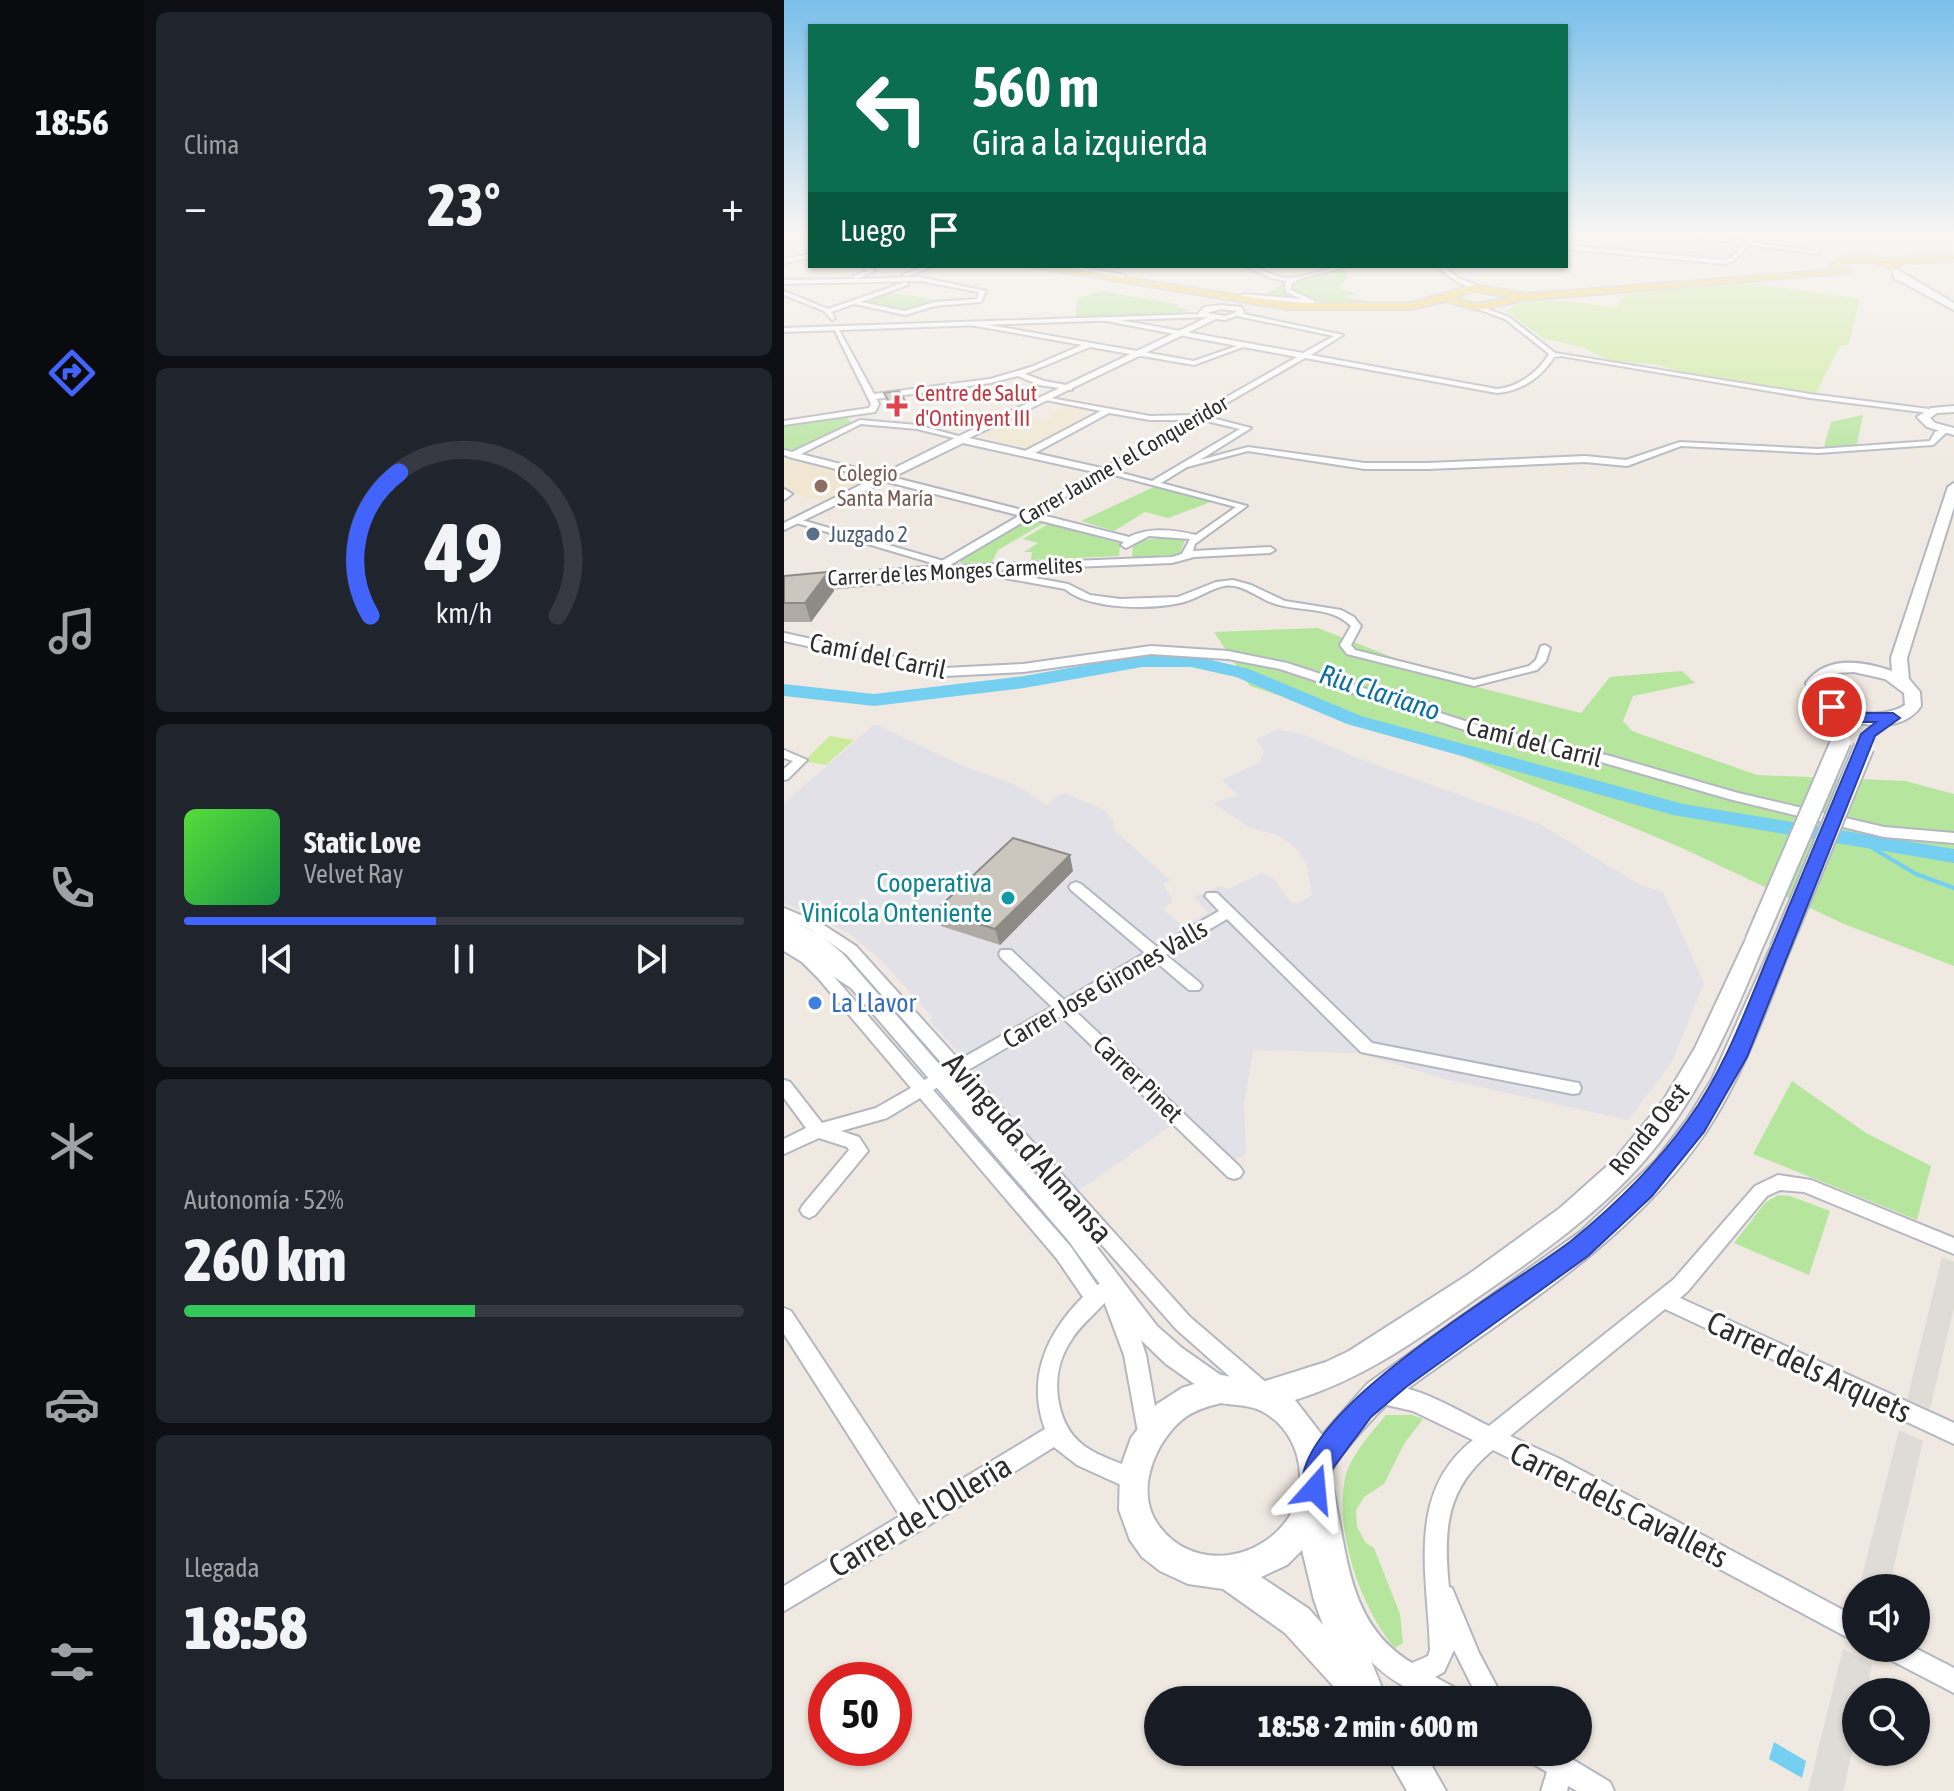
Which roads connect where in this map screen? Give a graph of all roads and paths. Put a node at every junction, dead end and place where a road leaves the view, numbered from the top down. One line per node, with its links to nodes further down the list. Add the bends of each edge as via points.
1 (831, 320): 9 (street)
2 (973, 320): 8 (street)
3 (1088, 320): 8 (street)
4 (1106, 320): 11 (street)
5 (1202, 320): 11 (street)
6 (1257, 320): 16 (street, Carrer Jaume I el Conqueridor, via 1340,335)
7 (1509, 320): 15 (street)
8 (971, 324): 9 (street); 12 (street)
9 (834, 328): 10 (street); 19 (street)
10 (784, 330)
11 (1179, 334): 13 (street); 14 (street)
12 (1089, 344): 14 (street); 17 (street)
13 (1242, 347): 14 (street, via 1199,363); 16 (street)
14 (1138, 354): 18 (street)
15 (1557, 356): 16 (street, via 1515,389 1500,392); 25 (street)
16 (1302, 357): 26 (street, Carrer Jaume I el Conqueridor)
17 (1020, 374): 18 (street); 19 (street, via 966,387)
18 (1069, 388): 20 (street)
19 (871, 397): 22 (street)
20 (1045, 399): 23 (street); 30 (street)
21 (1954, 409): 25 (main road)
22 (872, 410): 24 (street); 27 (street)
23 (1109, 410): 26 (street, via 1154,419); 32 (street)
24 (851, 413): 27 (street); 28 (street)
25 (1926, 414): 29 (main road, via 1927,422)
26 (1198, 417): 34 (street, via 1246,429); 35 (street, Carrer Jaume I el Conqueridor)
27 (860, 421): 30 (street); 31 (street)
28 (784, 423)
29 (1951, 432): 34 (street, via 1938,434 1933,443 1859,450 1680,444 1627,463 1585,459 1376,466 1248,449)
30 (966, 439): 32 (street); 36 (street)
31 (789, 453): 33 (street); 36 (street)
32 (1028, 453): 35 (street)
33 (784, 459)
34 (1189, 465): 37 (street)
35 (1103, 471): 37 (street); 39 (street, Carrer Jaume I el Conqueridor)
36 (883, 478): 39 (street); 40 (street)
37 (1154, 483): 42 (street, via 1243,506)
38 (1954, 487): 54 (main road)
39 (1028, 515): 43 (street); 48 (street, Carrer Jaume I el Conqueridor)
40 (795, 521): 41 (street); 48 (street)
41 (784, 527)
42 (1197, 538): 43 (street, via 1168,534); 45 (street, via 1187,547)
43 (1129, 540): 46 (street)
44 (1270, 550): 45 (street, Carrer de les Monges Carmelites)
45 (1187, 555): 46 (street, Carrer de les Monges Carmelites)
46 (1125, 562): 47 (street, Carrer de les Monges Carmelites)
47 (1070, 564): 48 (street, Carrer de les Monges Carmelites); 50 (street)
48 (944, 566): 49 (street, Carrer de les Monges Carmelites)
49 (784, 581)
50 (1068, 587): 51 (street, Carrer de les Monges Carmelites, via 984,574); 53 (street, Carrer de les Monges Carmelites, via 1095,598 1155,604 1222,584 1241,585 1282,603 1347,617 1356,626 1345,645 1351,652 1468,682 1533,668)
51 (784, 589)
52 (784, 637): 61 (street, Camí del Carril, via 945,672 1023,668 1151,650 1228,655 1283,666 1476,729 1760,802 1884,832)
53 (1545, 648)
54 (1899, 658): 55 (main road); 56 (main road)
55 (1870, 669): 56 (main road); 57 (main road, Ronda Oest, via 1839,668 1818,676 1815,691)
56 (1901, 682): 58 (main road, Ronda Oest, via 1910,690 1913,707)
57 (1832, 707): 58 (main road, via 1861,717); 66 (main road, Ronda Oest, bridge, via 1845,726 1841,741)
58 (1893, 718): 66 (main road, Ronda Oest, bridge, via 1869,734)
59 (784, 754): 60 (street, via 801,760)
60 (784, 776)
61 (1954, 838)
62 (1076, 887): 68 (street)
63 (1212, 896): 64 (street)
64 (1228, 912): 68 (street, Carrer Jose Girones Valls); 75 (street, via 1367,1048)
65 (787, 933): 69 (street, Avinguda d'Almansa, via 807,922 840,941); 71 (street, Avinguda d'Almansa); 73 (street, Avinguda d'Almansa, via 823,974)
66 (1768, 945): 85 (main road, Ronda Oest, via 1737,1057 1696,1125 1644,1190 1546,1274); 86 (main road, Ronda Oest, via 1670,1110 1616,1173 1531,1246 1372,1354 1331,1374)
67 (1006, 954): 72 (street, Carrer Pinet)
68 (1156, 954): 70 (street); 72 (street, Carrer Jose Girones Valls)
69 (880, 981): 71 (street); 73 (street, Avinguda d'Almansa)
70 (1194, 986)
71 (860, 988): 73 (street, Avinguda d'Almansa)
72 (1063, 1008): 73 (street, Carrer Jose Girones Valls); 78 (street, Carrer Pinet)
73 (941, 1080): 76 (street, Carrer Jose Girones Valls, via 868,1119); 81 (street, Avinguda d'Almansa, via 1075,1234); 86 (street, Avinguda d'Almansa, via 1183,1323)
74 (784, 1086): 76 (street)
75 (1573, 1088)
76 (818, 1131): 77 (street, Carrer Jose Girones Valls); 79 (street, via 853,1142 859,1151)
77 (784, 1147)
78 (1234, 1172)
79 (809, 1210)
80 (1954, 1246): 82 (street, via 1787,1181 1769,1185 1752,1200 1702,1264)
81 (1104, 1288): 84 (street, Avinguda d'Almansa, via 1159,1344); 87 (street, via 1056,1343 1048,1365 1048,1402); 89 (street, Avinguda d'Almansa, via 1135,1355)
82 (1665, 1300): 88 (street, Carrer dels Arquets); 90 (street)
83 (784, 1317): 94 (street)
84 (1221, 1389): 86 (main road); 89 (main road, via 1193,1396 1168,1412)
85 (1377, 1394): 90 (street, Carrer dels Cavallets, via 1403,1397); 91 (main road, Ronda Oest)
86 (1265, 1395): 91 (main road, via 1301,1423)
87 (1057, 1433): 92 (street, via 1081,1456); 94 (street, Carrer de l'Olleria)
88 (1954, 1434)
89 (1148, 1435): 92 (main road)
90 (1492, 1439): 95 (street, via 1456,1471 1441,1498); 98 (street, Carrer dels Cavallets)
91 (1316, 1467): 93 (main road); 100 (street, via 1334,1555 1355,1620 1383,1658)
92 (1132, 1479): 96 (main road, via 1137,1518 1162,1555 1182,1567)
93 (1308, 1511): 96 (main road, via 1277,1553); 103 (main road, via 1330,1600)
94 (916, 1520): 97 (street, Carrer de l'Olleria)
95 (1435, 1569): 100 (street, via 1442,1651 1436,1664); 105 (street)
96 (1228, 1573): 102 (main road, via 1297,1621)
97 (784, 1599)
98 (1842, 1622)
99 (1918, 1662): 101 (street)
100 (1412, 1676): 104 (street)
101 (1954, 1681)
102 (1357, 1686)
103 (1364, 1686)
104 (1429, 1686)
105 (1484, 1686)
106 (1412, 1766): 108 (main road)
107 (1558, 1779): 109 (street)
108 (1428, 1791)
109 (1601, 1791)

